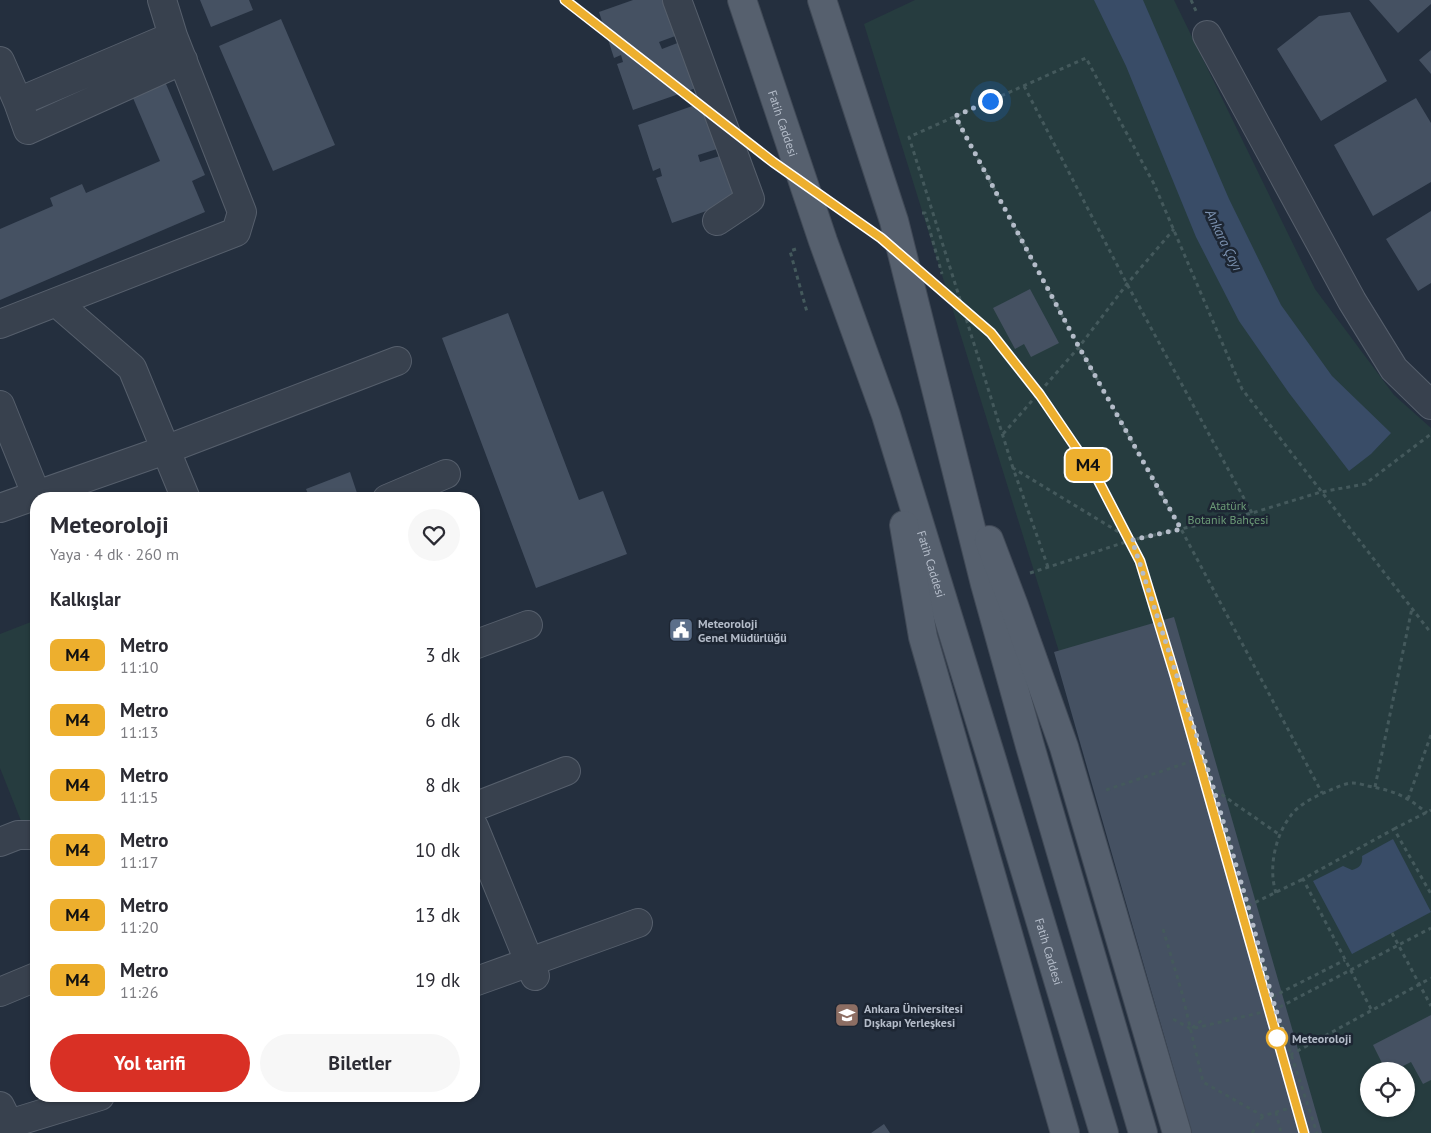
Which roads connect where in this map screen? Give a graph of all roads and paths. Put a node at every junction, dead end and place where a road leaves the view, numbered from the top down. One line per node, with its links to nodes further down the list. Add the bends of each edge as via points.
1 (162, 0): 6 (street)
2 (677, 0): 12 (street, via 750,199)
3 (742, 0): 24 (main road, Fatih Caddesi)
4 (822, 0): 27 (main road, via 894,221)
5 (1207, 35): 23 (street, via 1352,301 1394,369)
6 (178, 48): 9 (street); 9 (street, via 28,130); 17 (street, via 242,212 236,232)
7 (0, 61): 9 (street)
8 (1024, 86): 10 (path); 13 (path, via 1086,58 1154,184); 16 (path)
9 (10, 93)
10 (955, 116): 20 (path); 26 (path, via 909,137)
11 (925, 213): 15 (path)
12 (717, 221)
13 (1174, 229): 16 (path); 35 (path, via 1242,389)
14 (790, 251): 18 (path)
15 (942, 274)
16 (1127, 284): 20 (path); 38 (path)
17 (57, 303): 19 (street); 28 (street, via 132,368)
18 (807, 312)
19 (0, 324)
20 (1079, 347): 26 (path); 39 (path)
21 (396, 361): 28 (street)
22 (0, 405): 31 (street)
23 (1431, 406)
24 (886, 415): 93 (main road, via 923,637); 94 (main road, Fatih Caddesi)
25 (1431, 434): 35 (path, via 1366,484)
26 (1003, 435): 29 (path)
27 (950, 446): 81 (main road, via 1004,577 1064,747); 95 (main road, via 1030,746)
28 (166, 450): 32 (street); 33 (street)
29 (1013, 468): 40 (path); 41 (path)
30 (446, 474): 34 (street)
31 (36, 492)
32 (52, 492)
33 (183, 492)
34 (404, 492)
35 (1321, 492): 38 (path); 43 (path)
36 (30, 499): 37 (street)
37 (0, 508)
38 (1252, 512): 39 (path)
39 (1181, 529): 40 (path); 53 (path)
40 (1132, 540): 41 (path); 48 (path)
41 (1048, 567): 42 (path)
42 (1028, 574)
43 (1412, 608): 45 (path); 50 (path)
44 (528, 625): 46 (street)
45 (1431, 633)
46 (480, 643)
47 (1431, 735): 54 (path)
48 (1204, 757): 51 (path); 52 (path)
49 (566, 771): 55 (street)
50 (1375, 787): 53 (path, via 1354,783); 54 (path)
51 (1214, 789): 60 (path); 66 (path)
52 (1105, 790)
53 (1322, 793): 60 (path, via 1293,813)
54 (1408, 798): 57 (path)
55 (480, 805)
56 (1431, 810): 57 (path)
57 (1427, 813): 58 (path)
58 (1394, 829): 63 (path); 65 (path)
59 (30, 835): 61 (street, via 18,835)
60 (1280, 835): 64 (path, via 1273,869)
61 (0, 842)
62 (480, 842): 73 (street)
63 (1303, 879): 64 (path); 72 (path)
64 (1276, 893): 66 (path)
65 (1431, 894)
66 (1248, 906): 80 (path)
67 (638, 923): 73 (street)
68 (1431, 928): 71 (path)
69 (1163, 929): 86 (path)
70 (1392, 933): 71 (path)
71 (1399, 945): 74 (path); 78 (path)
72 (1345, 960): 74 (path); 80 (path)
73 (532, 969): 77 (street)
74 (1351, 970): 83 (path); 84 (path)
75 (1431, 978): 78 (path)
76 (30, 980): 79 (street)
77 (480, 981)
78 (1419, 984): 82 (path); 84 (path)
79 (0, 992)
80 (1272, 997): 83 (path)
81 (1137, 999): 86 (path); 96 (main road)
82 (1431, 1006)
83 (1276, 1009): 86 (path); 87 (path)
84 (1371, 1010): 87 (path)
85 (1206, 1018): 86 (path)
86 (1190, 1029): 92 (path, via 1203,1082)
87 (1290, 1054): 89 (path)
88 (80, 1102): 90 (street, via 9,1124)
89 (1306, 1104): 91 (path); 99 (path)
90 (0, 1106)
91 (1276, 1112): 92 (path); 98 (path)
92 (1263, 1116): 97 (path)
93 (1066, 1133)
94 (1104, 1133)
95 (1143, 1133)
96 (1177, 1133)
97 (1252, 1133)
98 (1281, 1133)
99 (1316, 1133)

